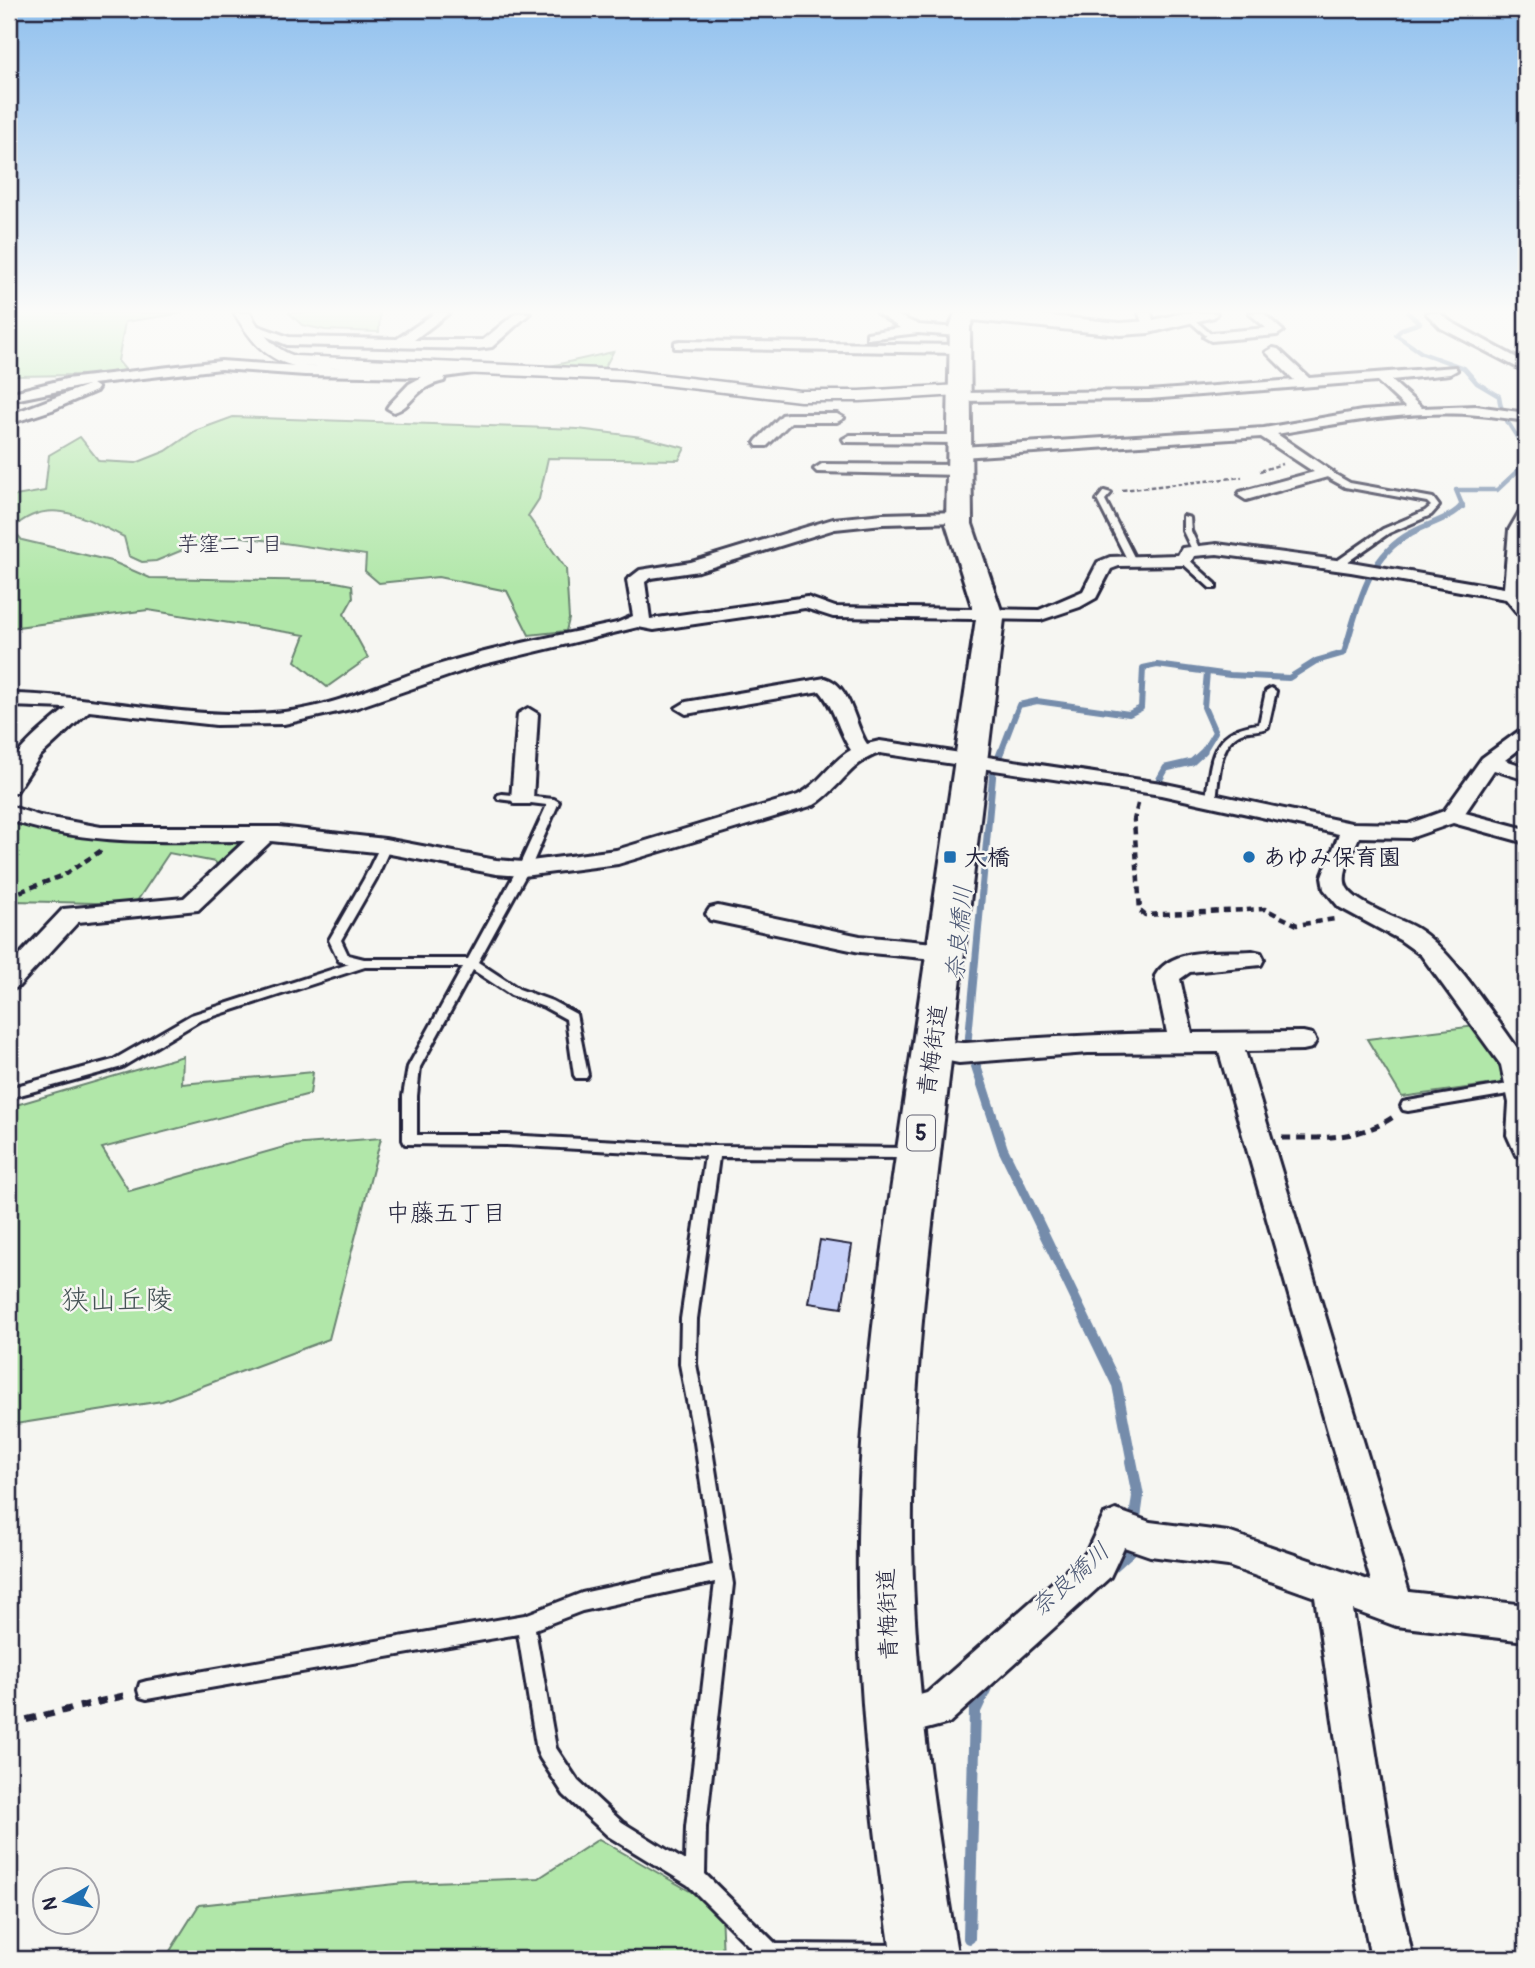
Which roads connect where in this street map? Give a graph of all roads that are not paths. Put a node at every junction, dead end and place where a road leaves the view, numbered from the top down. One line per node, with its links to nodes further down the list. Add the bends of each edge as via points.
1 (51, 405): 9 (street)
2 (397, 405): 6 (street)
3 (842, 405): 12 (street, via 836,424 787,418)
4 (961, 405): 13 (main road, 青梅街道 / 5)
5 (1410, 405): 7 (street)
6 (394, 408)
7 (1418, 412): 8 (street, via 1492,412); 10 (street, via 1362,415)
8 (1520, 419)
9 (9, 420)
10 (1264, 432): 13 (street); 15 (street)
11 (850, 439): 13 (street)
12 (762, 443)
13 (961, 454): 14 (street); 19 (main road, 青梅街道 / 5)
14 (822, 469)
15 (1326, 473): 17 (street); 23 (lane, via 1348,485 1430,500 1435,506 1386,531)
16 (1107, 493): 22 (lane, via 1101,499)
17 (1246, 495)
18 (1526, 514): 25 (street, via 1517,530)
19 (959, 517): 27 (main road, 青梅街道 / 5, via 961,536); 28 (street, via 846,522 693,567 646,574 636,580 642,618)
20 (1186, 518): 21 (lane)
21 (1190, 555): 22 (street); 23 (street, via 1217,549); 24 (lane)
22 (1132, 561): 27 (street, via 1104,566 1090,594 1060,609 1033,616)
23 (1337, 565): 25 (street)
24 (1213, 586)
25 (1512, 594): 26 (street)
26 (1526, 612)
27 (989, 614): 28 (street, via 832,612 807,602 654,625); 37 (main road, 青梅街道 / 5)
28 (635, 621): 31 (street, via 455,666 317,712 285,718 195,716)
29 (1271, 691): 41 (lane, via 1263,727 1240,730 1228,740 1216,764)
30 (9, 700): 31 (street)
31 (86, 703): 39 (street, via 28,758)
32 (686, 708): 35 (street, via 825,684)
33 (528, 714): 40 (street)
34 (1526, 735): 36 (street)
35 (862, 751): 37 (street, via 890,747); 48 (street, via 846,760 820,793 806,800 618,857)
36 (1489, 762): 38 (street); 43 (street)
37 (989, 763): 41 (street); 50 (main road, 青梅街道 / 5)
38 (1526, 774)
39 (9, 786)
40 (512, 798): 48 (lane, via 554,802)
41 (1211, 800): 44 (street)
42 (9, 813): 45 (street, via 101,834)
43 (1452, 816): 44 (street, via 1410,831); 46 (street)
44 (1351, 830): 61 (street, via 1333,877 1335,889 1353,906 1429,949 1514,1063)
45 (265, 834): 47 (street); 54 (street, via 190,905 71,915)
46 (1526, 836)
47 (385, 846): 48 (street); 52 (lane, via 335,940 343,958)
48 (523, 869): 53 (lane)
49 (718, 914): 50 (street, via 860,944)
50 (945, 952): 58 (main road, 青梅街道 / 5)
51 (1252, 959): 57 (street, via 1184,964 1167,976)
52 (364, 963): 53 (lane); 60 (lane, via 195,1018 117,1064)
53 (471, 964): 59 (lane, via 514,992 572,1017); 64 (lane, via 414,1067 410,1140)
54 (9, 981)
55 (1229, 1041): 56 (street); 57 (street); 68 (street)
56 (1303, 1041)
57 (1181, 1042): 58 (street)
58 (957, 1051): 65 (main road, 青梅街道 / 5)
59 (581, 1075)
60 (9, 1093)
61 (1523, 1097): 62 (lane); 63 (street, via 1521,1135)
62 (1408, 1106)
63 (1526, 1147)
64 (713, 1151): 65 (lane); 66 (lane, via 689,1319 688,1364)
65 (918, 1153): 72 (main road, 青梅街道 / 5, via 886,1446 884,1570)
66 (722, 1572): 70 (lane, via 582,1602); 73 (lane)
67 (1331, 1585): 68 (street); 72 (street, via 1228,1549 1116,1527 1098,1565 936,1710); 75 (street)
68 (1396, 1608): 69 (street)
69 (1526, 1623)
70 (525, 1624): 71 (lane); 73 (lane, via 547,1751 571,1788 615,1829)
71 (147, 1690)
72 (893, 1719): 74 (main road, 青梅街道 / 5)
73 (695, 1878): 74 (lane, via 772,1954)
74 (925, 1957)
75 (1392, 1959)

